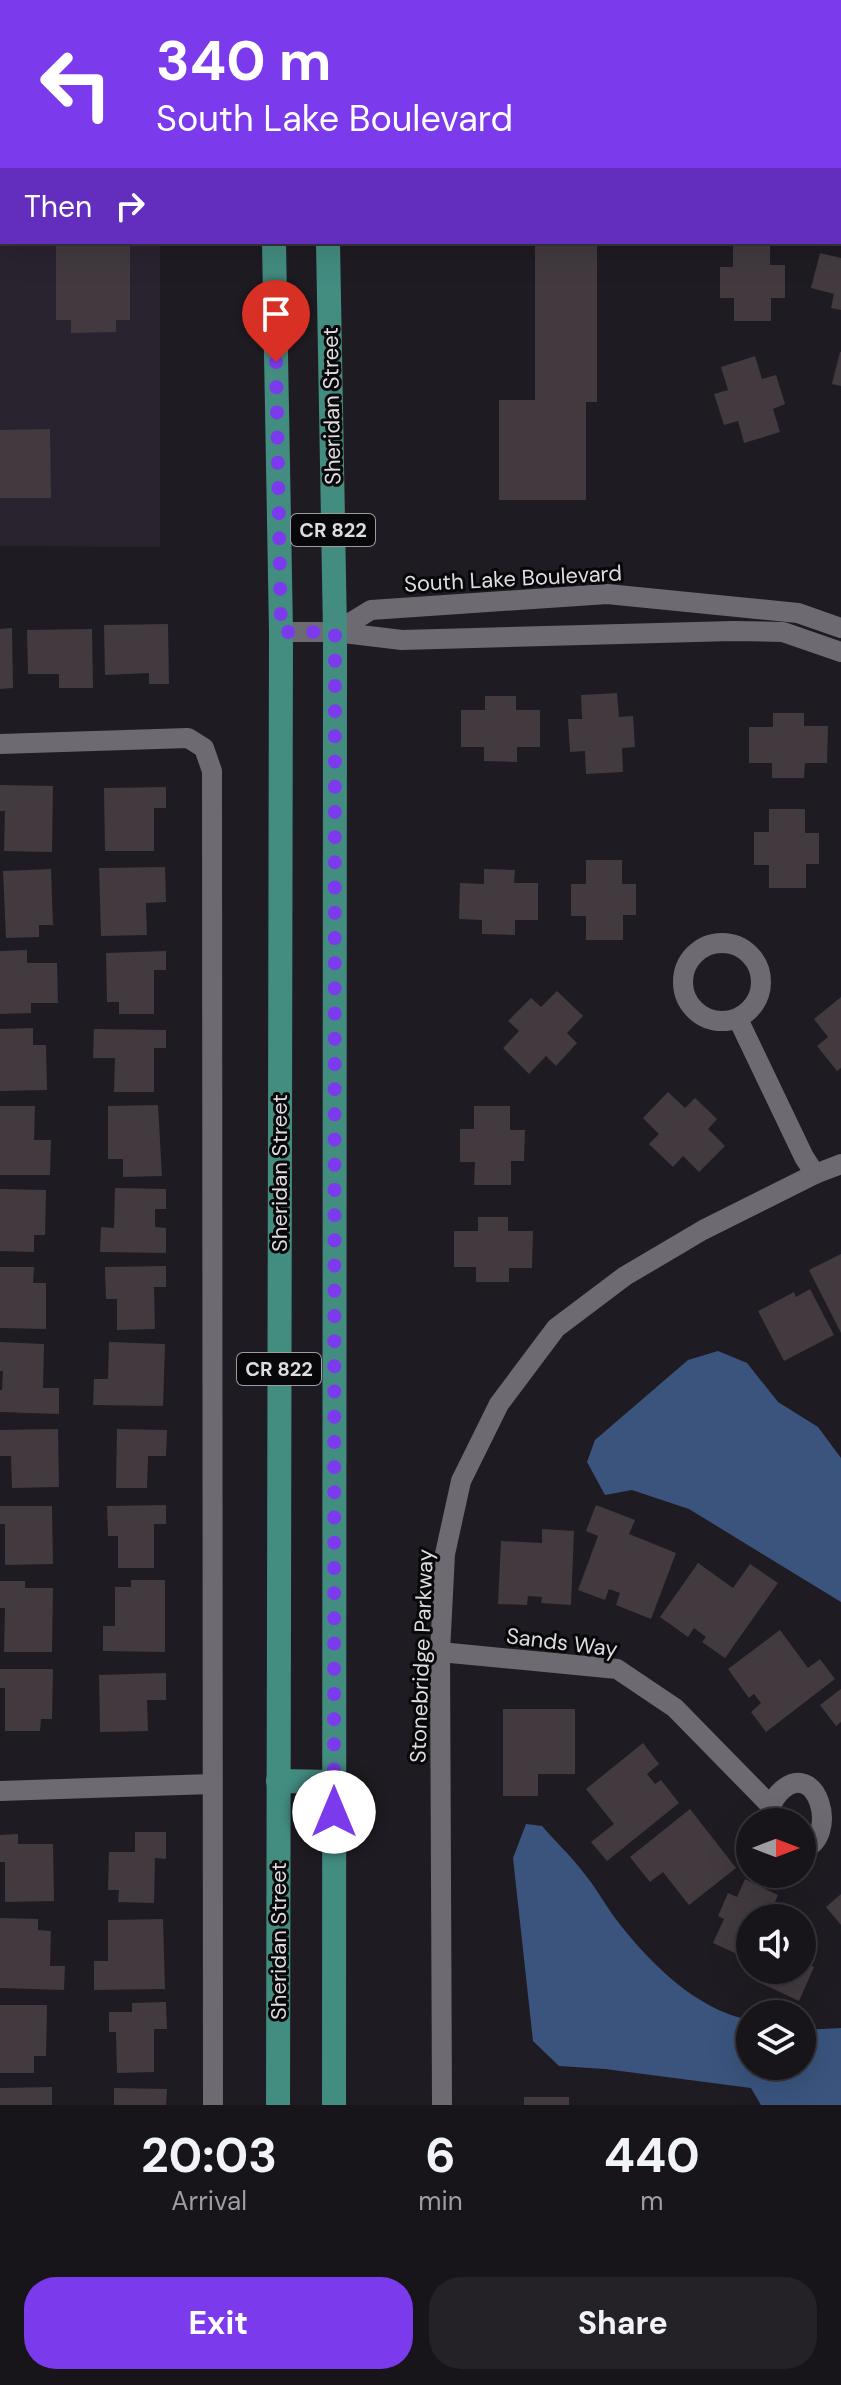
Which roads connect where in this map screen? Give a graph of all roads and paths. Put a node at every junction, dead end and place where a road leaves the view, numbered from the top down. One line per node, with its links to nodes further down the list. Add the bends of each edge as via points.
1 (274, 244): 4 (main road, Sheridan Street / CR 822)
2 (328, 244): 5 (main road, Sheridan Street / CR 822)
3 (841, 628): 5 (street, South Lake Boulevard, via 798,613 607,594 371,610)
4 (281, 632): 5 (street); 12 (main road, Sheridan Street / CR 822)
5 (335, 632): 6 (street, via 402,640 783,632); 13 (main road, Sheridan Street / CR 822)
6 (841, 652)
7 (0, 744): 14 (street, via 188,738 204,748 212,771)
8 (738, 1019): 10 (street)
9 (841, 1164): 10 (street, Stonebridge Parkway)
10 (815, 1174): 11 (street, Stonebridge Parkway, via 625,1276 556,1328 499,1404 461,1481 445,1554)
11 (440, 1652): 16 (street, Sands Way, via 617,1669 675,1708); 22 (street, Stonebridge Parkway)
12 (278, 1781): 13 (main road); 20 (main road, Sheridan Street / CR 822)
13 (334, 1782): 21 (main road, Sheridan Street / CR 822)
14 (212, 1784): 15 (street); 19 (street)
15 (0, 1791)
16 (765, 1808)
17 (772, 1808): 18 (street, Sands Way, via 776,1796 794,1785 824,1793 834,1812 833,1823)
18 (816, 1845)
19 (213, 2105)
20 (278, 2105)
21 (334, 2105)
22 (442, 2105)

